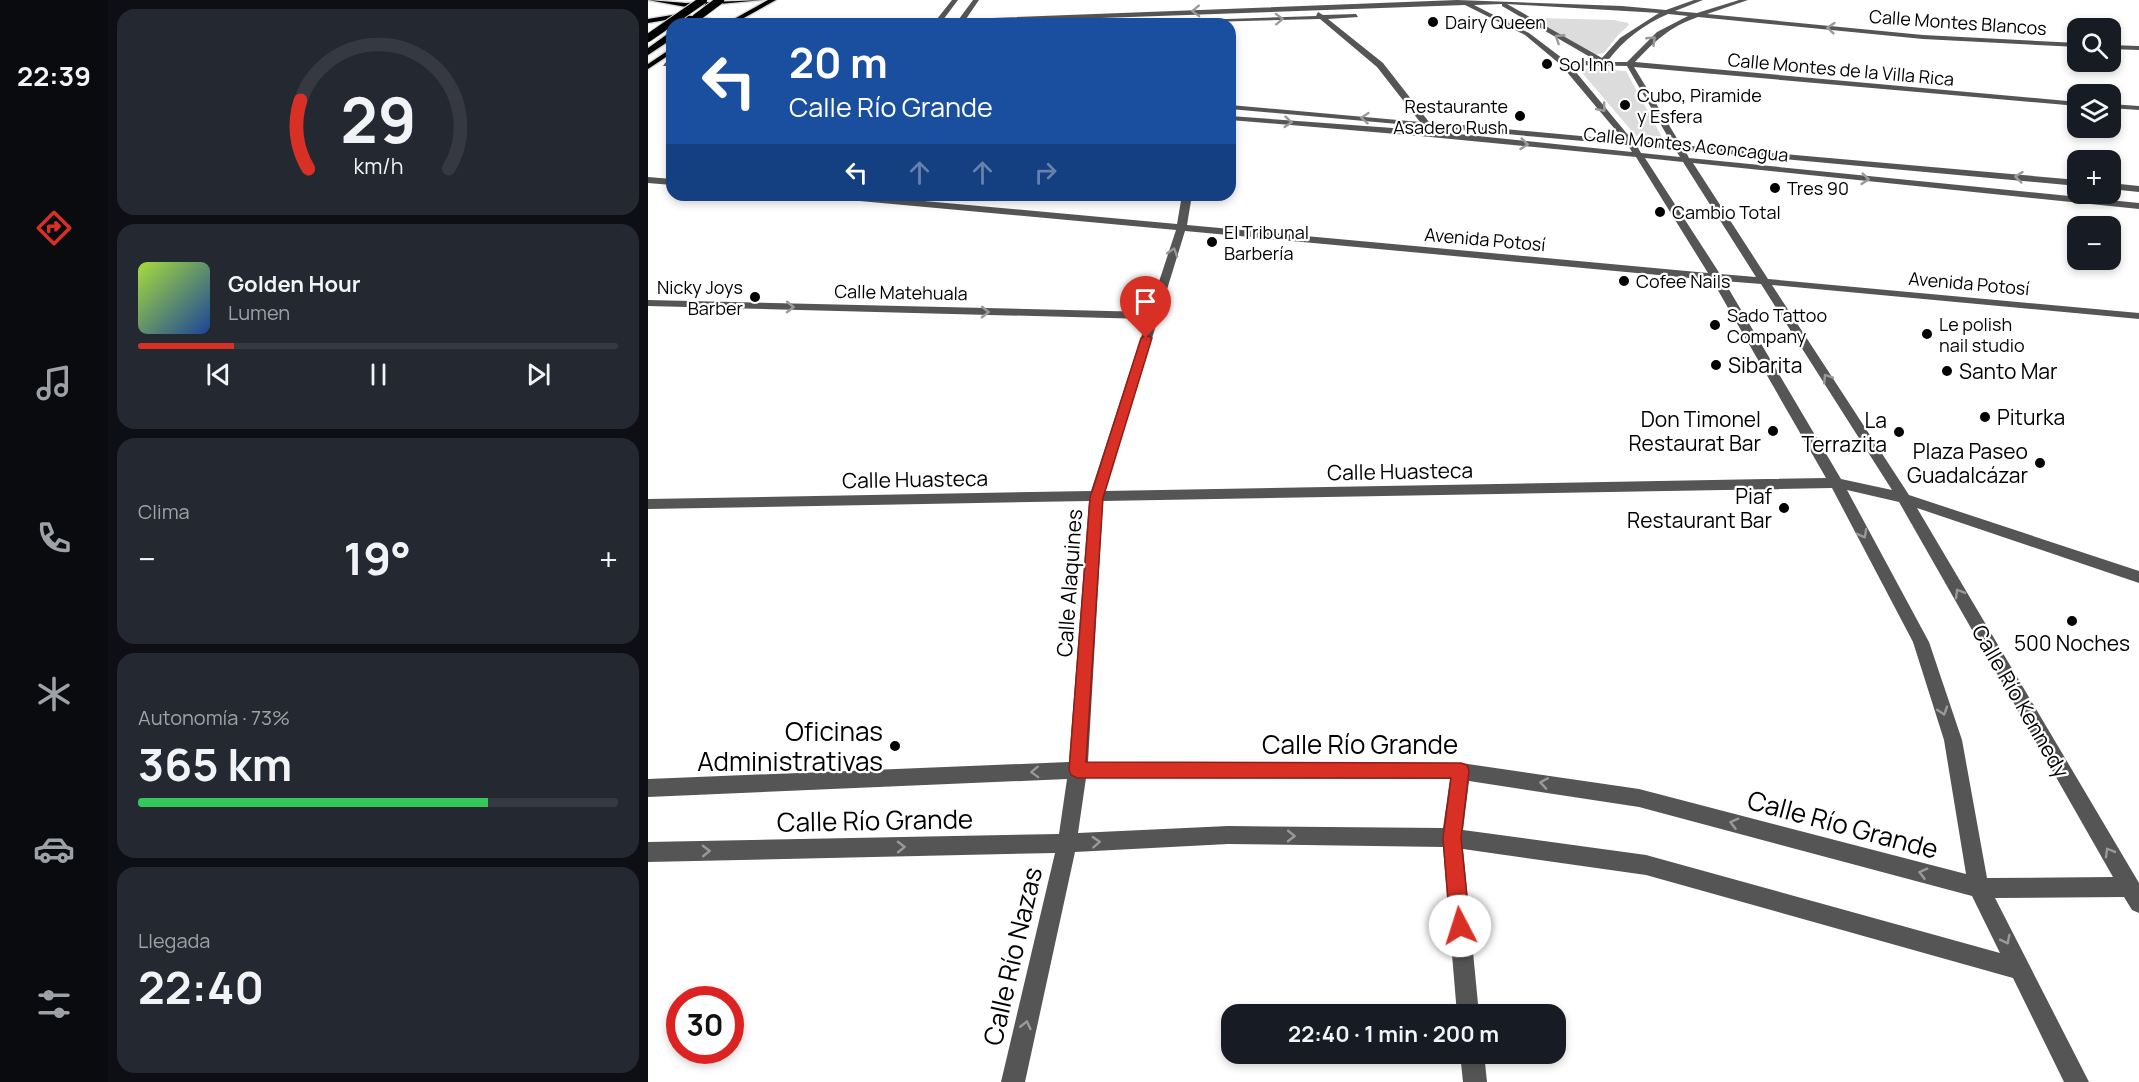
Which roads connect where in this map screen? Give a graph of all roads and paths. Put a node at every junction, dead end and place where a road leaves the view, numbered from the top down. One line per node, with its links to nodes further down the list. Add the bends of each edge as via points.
1 (649, 0): 12 (main road)
2 (703, 0): 22 (highway, bridge)
3 (720, 0): 23 (highway, bridge)
4 (760, 0): 12 (main road, via 716,5)
5 (773, 0): 25 (main road)
6 (955, 0): 26 (street)
7 (976, 0): 27 (street)
8 (1700, 0): 17 (street)
9 (1745, 0): 19 (street)
10 (1464, 1): 11 (street, Calle Montes Blancos); 13 (street, Calle Montes Blancos); 14 (street)
11 (1495, 1): 15 (street); 17 (street, Calle Montes Blancos)
12 (662, 3): 32 (main road)
13 (1313, 7): 20 (street); 28 (street, Calle Montes Blancos, one-way to 28)
14 (1485, 11): 15 (street, Calle Montes Blancos); 16 (street, Calle Montes Blancos); 44 (street, via 1527,34)
15 (1517, 11): 30 (street, Calle Montes Blancos); 43 (street, one-way to 15)
16 (1461, 12)
17 (1664, 13): 19 (street, Calle Montes Blancos); 30 (street)
18 (1367, 15): 20 (street)
19 (1697, 15): 33 (street); 37 (street, Calle Montes Blancos, one-way to 19, via 1923,37)
20 (1320, 17): 31 (street, one-way to 20); 54 (street, via 1380,65)
21 (674, 18): 24 (main road)
22 (677, 18)
23 (695, 18)
24 (700, 18)
25 (739, 18)
26 (941, 18)
27 (964, 18)
28 (1055, 18)
29 (666, 19): 32 (main road)
30 (1649, 19): 33 (street, Calle Montes Blancos); 43 (street, via 1616,45)
31 (1236, 20)
32 (648, 21)
33 (1680, 21): 40 (street, Calle Montes Blancos); 45 (street, one-way to 33, via 1659,33)
34 (666, 26): 35 (highway, bridge)
35 (648, 38)
36 (666, 39): 41 (highway)
37 (2067, 44)
38 (2121, 47): 39 (street)
39 (2139, 48)
40 (2021, 51)
41 (648, 52)
42 (666, 54): 47 (main road)
43 (1603, 62): 44 (street, Calle Montes de la Villa Rica); 45 (street, Calle Montes de la Villa Rica)
44 (1564, 63): 56 (street, one-way to 56)
45 (1629, 64): 49 (street, Calle Montes de la Villa Rica); 57 (street, Calle Río Kennedy)
46 (666, 65): 48 (main road)
47 (648, 67)
48 (648, 75)
49 (2067, 103)
50 (1236, 107): 54 (street, Calle Montes Aconcagua, one-way to 50)
51 (2121, 107): 52 (street)
52 (2139, 108)
53 (1236, 118): 55 (street, Calle Montes Aconcagua, one-way to 55)
54 (1425, 123): 55 (street); 56 (street, Calle Montes Aconcagua)
55 (1420, 133): 58 (street, Calle Montes Aconcagua, one-way to 58)
56 (1630, 141): 57 (street, Calle Montes Aconcagua); 58 (street)
57 (1677, 146): 59 (street, Calle Río Kennedy); 60 (street, Calle Montes Aconcagua)
58 (1639, 156): 59 (street, Calle Montes Aconcagua); 71 (street)
59 (1686, 160): 66 (street, Calle Montes Aconcagua, one-way to 66); 72 (street, Calle Río Kennedy)
60 (1985, 173): 63 (street, Calle Montes Aconcagua, one-way to 60); 66 (street)
61 (648, 180): 62 (street)
62 (666, 182)
63 (2067, 182)
64 (2121, 187): 65 (street)
65 (2139, 189)
66 (1995, 192): 69 (street, Calle Montes Aconcagua)
67 (889, 201): 70 (street, Avenida Potosí)
68 (1186, 201): 70 (street, Calle Alaquines)
69 (2139, 206)
70 (1181, 229): 71 (street, Avenida Potosí); 74 (street, Calle Alaquines, one-way to 70)
71 (1715, 275): 72 (street, Avenida Potosí); 76 (street)
72 (1763, 280): 75 (street, Avenida Potosí); 78 (street, Calle Río Kennedy, one-way to 72)
73 (648, 303): 74 (street, Calle Matehuala, one-way to 74)
74 (1153, 316): 77 (street, Calle Alaquines)
75 (2139, 316)
76 (1836, 483): 77 (street, Calle Huasteca); 78 (street, Calle Huasteca); 87 (street, one-way to 87, via 1921,642 1953,740)
77 (1096, 498): 79 (street, Calle Huasteca); 81 (street, Calle Alaquines)
78 (1904, 498): 80 (street, Calle Huasteca); 88 (street, Calle Río Kennedy, one-way to 78)
79 (648, 504)
80 (2139, 578)
81 (1077, 770): 82 (street, Calle Río Grande); 83 (street, Calle Río Grande, one-way to 83); 85 (street, Calle Alaquines)
82 (1461, 771): 84 (street); 87 (street, Calle Río Grande, one-way to 82, via 1639,798)
83 (648, 788)
84 (1452, 838): 85 (street, Calle Río Grande, one-way to 84, via 1228,835); 89 (street, Calle Río Grande, via 1646,865); 90 (street)
85 (1067, 843): 86 (street, Calle Río Grande, one-way to 85); 92 (street, Calle Río Nazas, one-way to 85)
86 (648, 852)
87 (1980, 888): 88 (street, Calle Río Grande); 89 (street, one-way to 89)
88 (2134, 895)
89 (2022, 970): 94 (street)
90 (1467, 1004)
91 (1473, 1064): 93 (street)
92 (1013, 1082)
93 (1475, 1082)
94 (2077, 1082)

